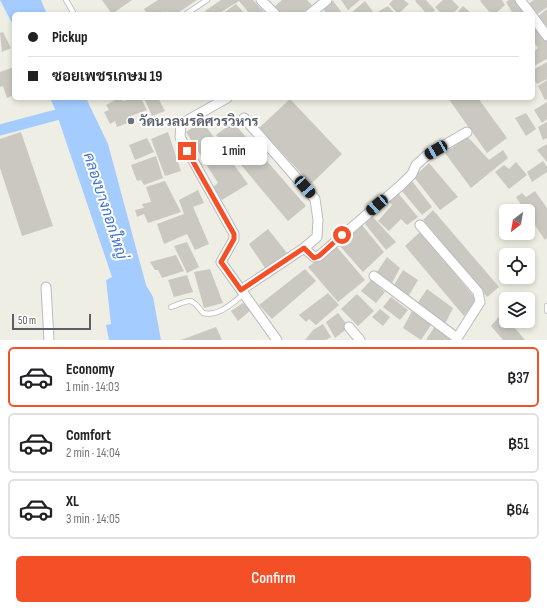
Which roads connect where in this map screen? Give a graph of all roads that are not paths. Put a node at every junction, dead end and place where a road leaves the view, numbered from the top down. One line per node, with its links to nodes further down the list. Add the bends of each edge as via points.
1 (66, 0): 6 (lane)
2 (207, 0): 7 (lane)
3 (261, 0): 8 (street)
4 (327, 0): 9 (street)
5 (520, 0): 10 (street)
6 (73, 12)
7 (189, 12)
8 (272, 12)
9 (312, 12)
10 (529, 12)
11 (535, 20): 12 (street)
12 (547, 36)
13 (223, 100): 20 (street, via 181,124 180,137 234,234 234,239 221,262)
14 (244, 118): 17 (street, via 315,199 317,237)
15 (468, 132): 17 (street, via 426,156 416,165 412,174 319,256 310,256)
16 (420, 225): 25 (street, via 478,292 480,298)
17 (304, 248): 20 (street)
18 (374, 276): 25 (street)
19 (46, 287): 26 (street)
20 (242, 292): 22 (lane, via 224,309 214,314 203,313 196,302 192,301); 27 (street)
21 (547, 306): 23 (lane)
22 (171, 307)
23 (547, 311)
24 (349, 327): 28 (street)
25 (457, 339)
26 (49, 340)
27 (277, 340)
28 (360, 340)

